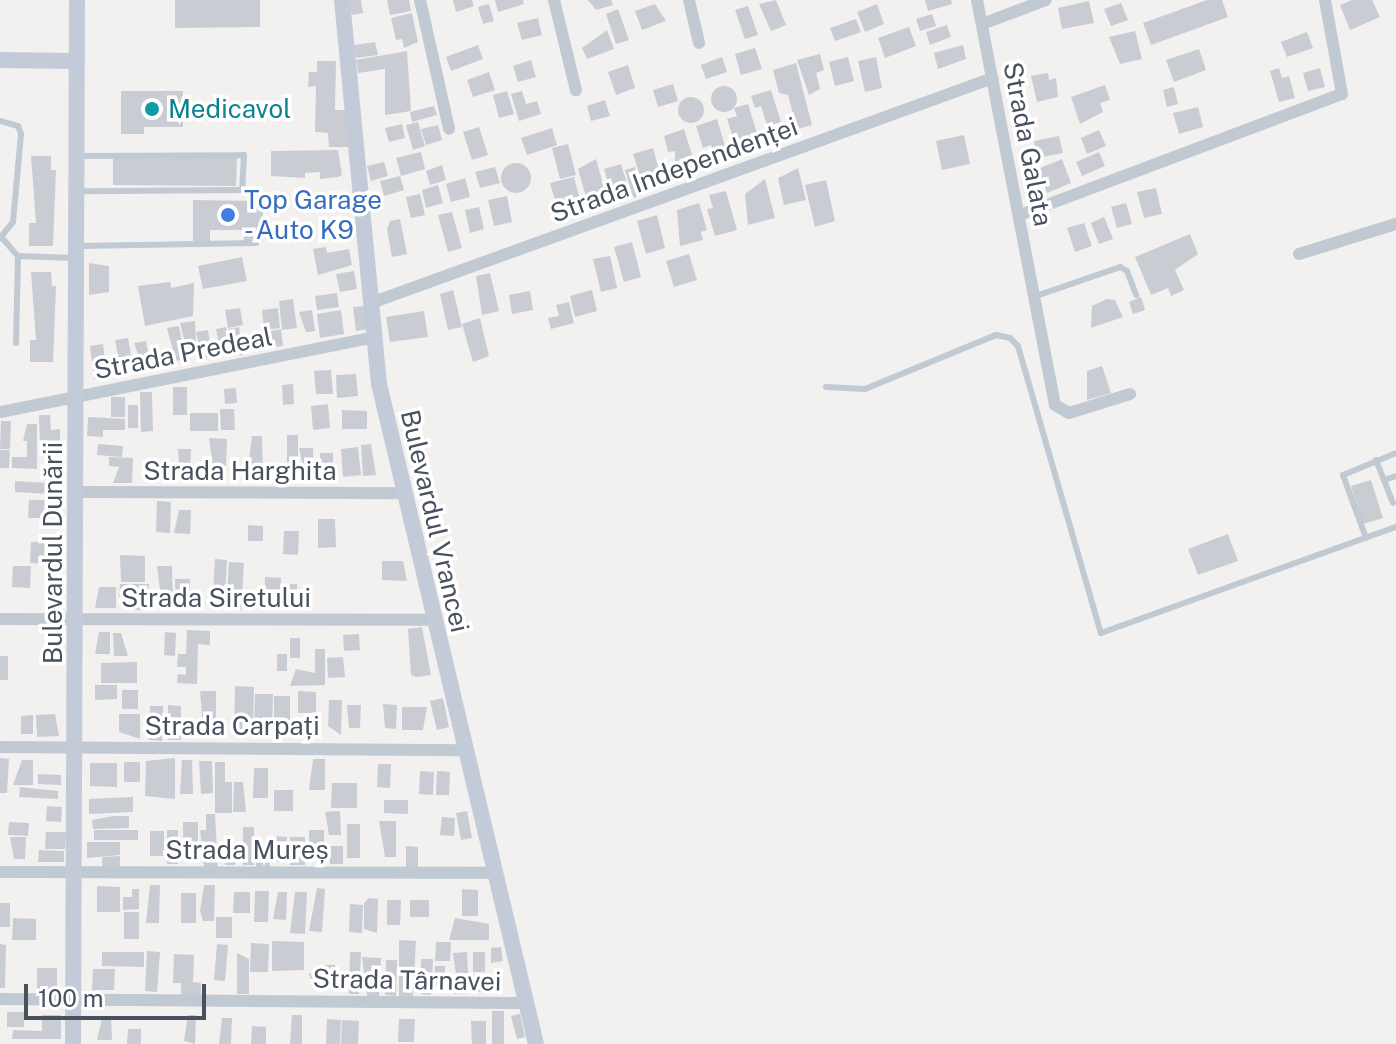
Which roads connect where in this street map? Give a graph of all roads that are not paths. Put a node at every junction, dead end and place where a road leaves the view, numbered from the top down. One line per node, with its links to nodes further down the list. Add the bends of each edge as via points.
1 (77, 0): 12 (street, Bulevardul Dunării)
2 (342, 0): 28 (street, Bulevardul Vrancei)
3 (420, 0): 16 (street)
4 (554, 0): 14 (street)
5 (689, 0): 10 (street)
6 (977, 0): 9 (street, Strada Galata)
7 (1046, 0): 9 (street)
8 (1325, 0): 19 (street, via 1342,94)
9 (982, 24): 13 (street, Strada Galata)
10 (699, 43)
11 (0, 60): 12 (street)
12 (77, 61): 17 (street, Bulevardul Dunării)
13 (993, 78): 19 (street, Strada Galata); 28 (street, Strada Independenței)
14 (576, 90)
15 (0, 121): 21 (lane, via 18,126 21,134 13,222)
16 (449, 129)
17 (76, 156): 18 (street, Bulevardul Dunării); 18 (lane, via 244,155 242,190)
18 (76, 191): 23 (street, Bulevardul Dunării)
19 (1020, 215): 27 (street, Strada Galata)
20 (1396, 224): 24 (street)
21 (1, 238): 25 (lane)
22 (256, 243): 23 (lane)
23 (76, 252): 25 (lane); 33 (street, Bulevardul Dunării)
24 (1299, 254)
25 (18, 256): 30 (lane)
26 (1136, 295): 27 (lane, via 1127,271 1120,267)
27 (1033, 297): 32 (street, Strada Galata, via 1058,409 1069,413)
28 (371, 303): 29 (street, Bulevardul Vrancei)
29 (374, 337): 33 (street, Strada Predeal); 40 (street, Bulevardul Vrancei)
30 (16, 343)
31 (826, 387): 43 (lane, via 865,389 996,335 1010,338 1018,346 1101,633)
32 (1130, 394)
33 (76, 396): 34 (street, Strada Predeal); 39 (street, Bulevardul Dunării)
34 (0, 412)
35 (1396, 453): 36 (lane)
36 (1376, 460): 38 (lane); 43 (lane, via 1343,475)
37 (1396, 476): 38 (lane)
38 (1384, 480): 41 (lane)
39 (78, 492): 40 (street, Strada Harghita); 45 (street, Bulevardul Dunării)
40 (402, 493): 46 (street, Bulevardul Vrancei)
41 (1393, 503)
42 (1396, 527): 43 (lane)
43 (1366, 538)
44 (0, 619): 45 (street, Strada Siretului)
45 (78, 620): 46 (street, Strada Siretului); 48 (street, Bulevardul Dunării)
46 (432, 620): 49 (street, Bulevardul Vrancei)
47 (0, 747): 48 (street, Strada Carpați)
48 (76, 747): 49 (street, Strada Carpați); 50 (street, Bulevardul Dunării)
49 (464, 750): 52 (street, Bulevardul Vrancei)
50 (75, 871): 51 (street, Strada Mureș); 52 (street, Strada Mureș); 54 (street, Bulevardul Dunării)
51 (0, 872)
52 (494, 873): 55 (street, Bulevardul Vrancei)
53 (0, 999): 54 (street, Strada Târnavei)
54 (73, 999): 55 (street, Strada Târnavei); 56 (street, Bulevardul Dunării)
55 (525, 1003): 57 (street, Bulevardul Vrancei)
56 (73, 1044)
57 (536, 1044)

